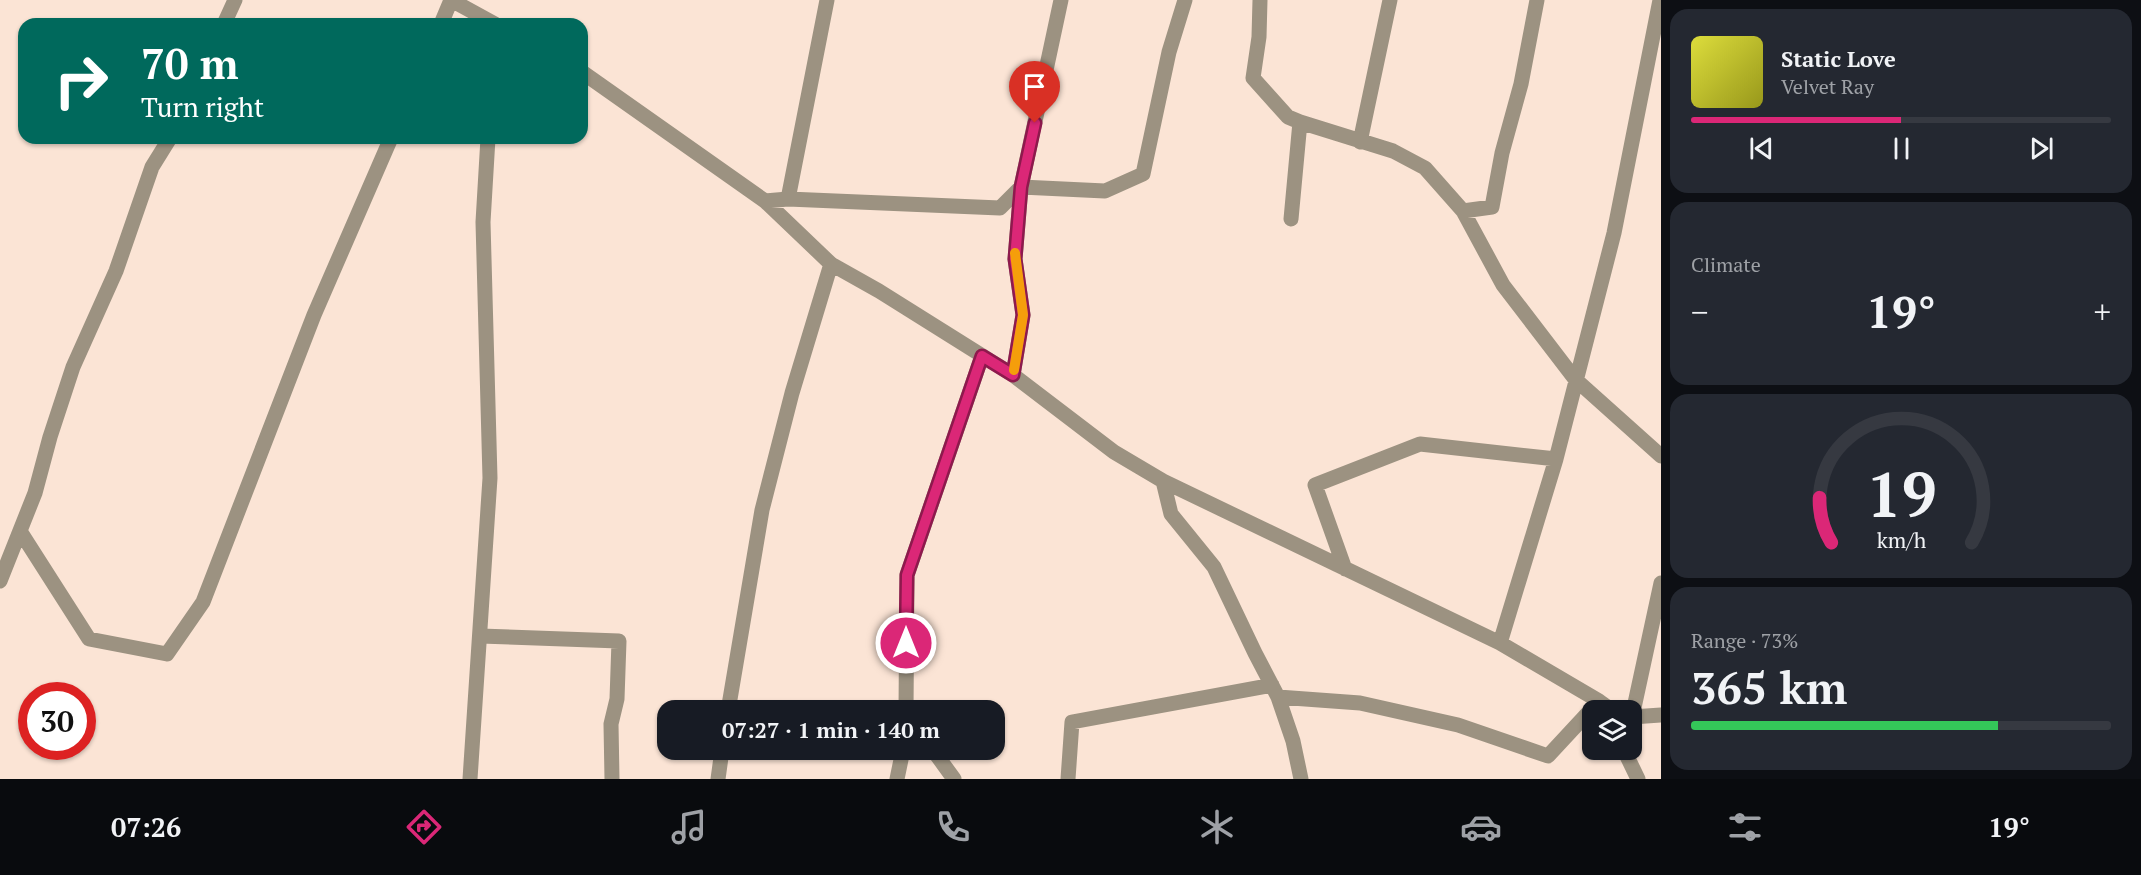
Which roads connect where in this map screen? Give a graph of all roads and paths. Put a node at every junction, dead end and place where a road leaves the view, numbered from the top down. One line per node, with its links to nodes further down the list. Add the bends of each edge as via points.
1 (235, 0): 10 (street)
2 (451, 0): 11 (street); 12 (street)
3 (827, 0): 20 (street)
4 (1061, 0): 19 (street)
5 (1185, 0): 19 (street, via 1169,52 1143,174 1105,191)
6 (1260, 0): 14 (street, via 1253,78 1288,117)
7 (1390, 0): 15 (street)
8 (1537, 0): 22 (street, via 1492,207)
9 (1660, 0): 27 (street, via 1614,233)
10 (227, 18)
11 (444, 18)
12 (484, 18)
13 (588, 76): 21 (street)
14 (1300, 122): 15 (street); 23 (street)
15 (1360, 142): 22 (street, via 1393,151 1425,168)
16 (166, 144): 31 (street, via 152,167 116,272 73,367)
17 (388, 144): 31 (street, via 314,315 203,602 167,654 89,639)
18 (488, 144): 35 (street, via 483,222 490,478)
19 (1021, 187): 20 (street, via 1000,208); 26 (street, via 1015,259 1023,315)
20 (788, 200): 21 (street)
21 (765, 201): 24 (street)
22 (1463, 212): 27 (street, via 1503,285)
23 (1291, 219)
24 (831, 264): 25 (street); 38 (street, via 762,510)
25 (982, 356): 26 (street); 39 (street, via 907,575)
26 (1013, 375): 30 (street, via 1114,452)
27 (1575, 379): 28 (street); 29 (street)
28 (1661, 456)
29 (1556, 459): 32 (street, via 1420,444 1315,485); 36 (street)
30 (1163, 481): 32 (street); 37 (street, via 1171,514 1214,567)
31 (20, 531): 33 (street)
32 (1344, 569): 36 (street)
33 (0, 581)
34 (1661, 583): 41 (street)
35 (480, 636): 49 (street); 50 (street, via 619,641 617,699 611,724)
36 (1500, 643): 40 (street)
37 (1275, 691): 44 (street, via 1360,703 1458,725 1548,756); 54 (street, via 1072,722); 55 (street, via 1293,741)
38 (730, 700)
39 (906, 700)
40 (1591, 700)
41 (1636, 700)
42 (1661, 715): 43 (street)
43 (1642, 716)
44 (1582, 724)
45 (721, 760): 51 (street)
46 (901, 760): 52 (street)
47 (940, 760): 53 (street)
48 (1629, 760): 56 (street)
49 (470, 779)
50 (612, 779)
51 (718, 779)
52 (897, 779)
53 (954, 779)
54 (1068, 779)
55 (1301, 779)
56 (1638, 779)

